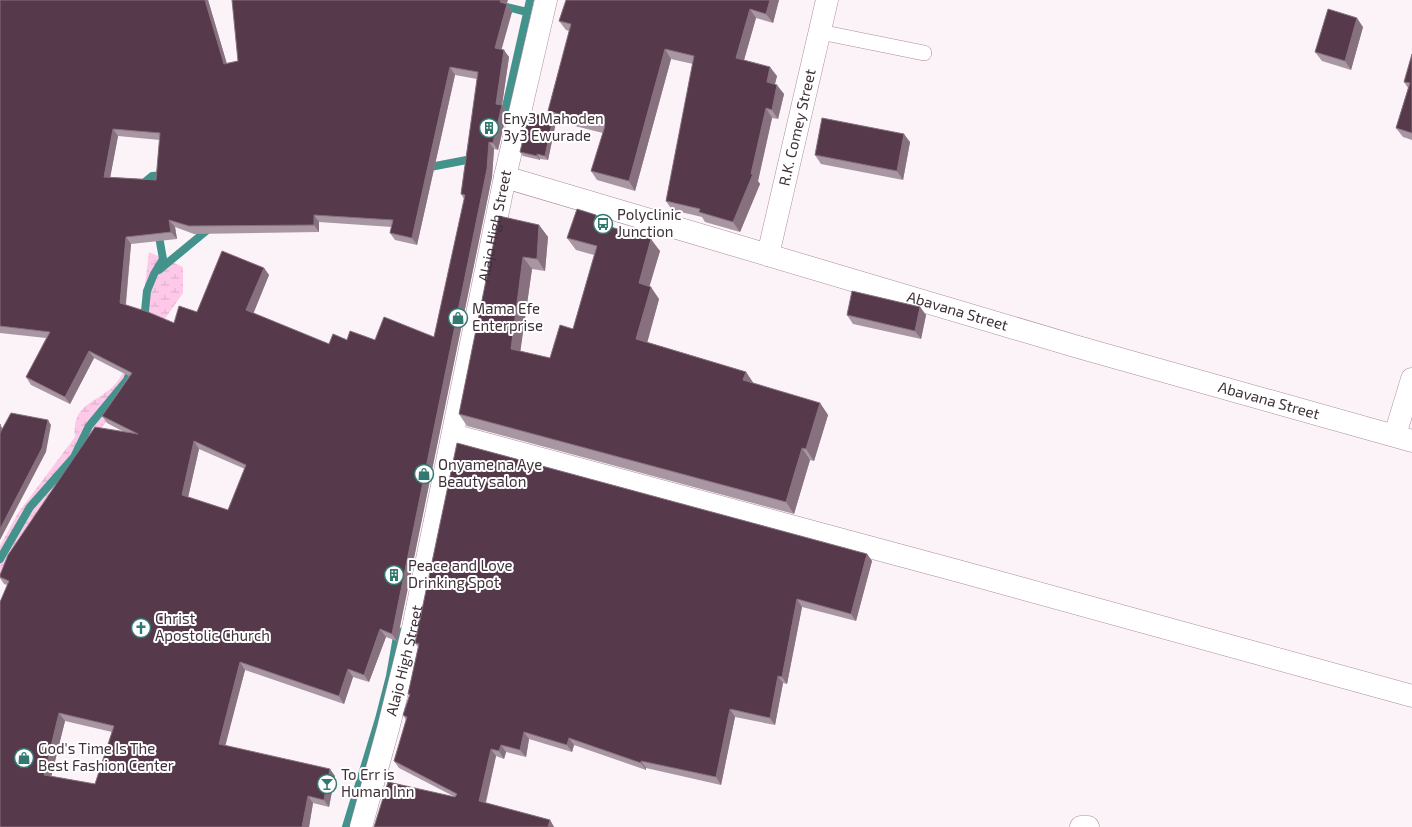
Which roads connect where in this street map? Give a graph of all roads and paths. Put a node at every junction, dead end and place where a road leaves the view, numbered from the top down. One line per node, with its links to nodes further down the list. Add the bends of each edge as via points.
1 (546, 0): 5 (street, Alajo High Street)
2 (827, 0): 3 (street, R.K. Comey Street)
3 (820, 32): 4 (lane); 6 (street, R.K. Comey Street)
4 (924, 53)
5 (505, 177): 6 (street, Abavana Street); 8 (street, Alajo High Street)
6 (768, 255): 9 (street, Abavana Street, via 1078,347)
7 (1412, 379): 9 (street)
8 (452, 435): 10 (street); 11 (street, Alajo High Street, via 413,628)
9 (1403, 438)
10 (1412, 696)
11 (361, 827)
12 (1081, 827): 13 (street)
13 (1088, 827)

